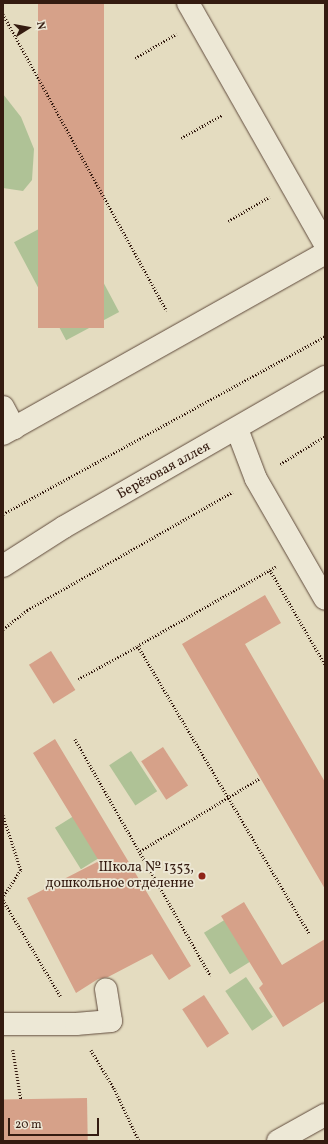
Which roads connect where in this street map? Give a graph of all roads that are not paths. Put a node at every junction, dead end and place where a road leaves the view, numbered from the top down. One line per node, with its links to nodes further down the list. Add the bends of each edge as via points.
1 (194, 12): 2 (street)
2 (325, 244)
3 (325, 253): 7 (street)
4 (325, 378): 6 (street, Берёзовая аллея)
5 (3, 407): 7 (street)
6 (237, 429): 8 (street, Берёзовая аллея, via 64,527); 9 (street, via 256,479)
7 (9, 431)
8 (3, 566)
9 (325, 599)
10 (106, 989): 11 (street, via 111,1021)
11 (6, 1024)
12 (325, 1115): 13 (street)
13 (278, 1141)

